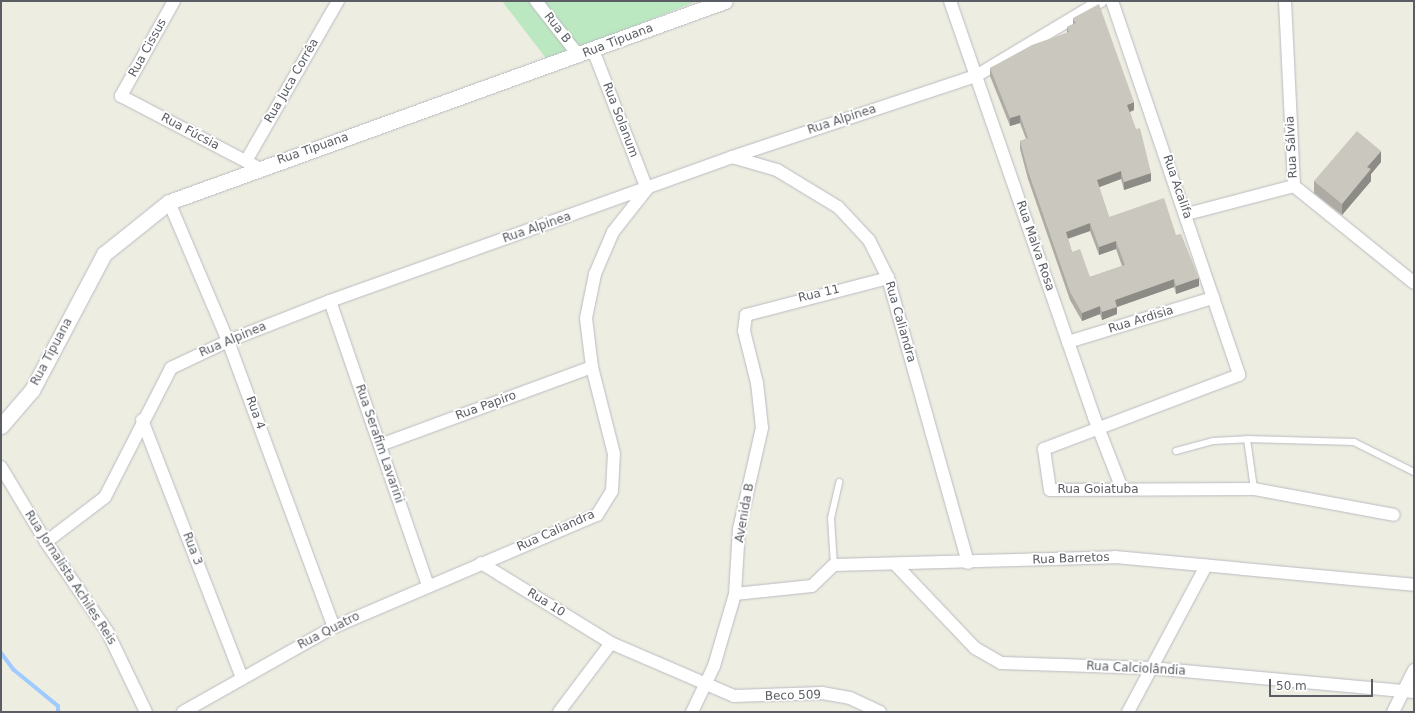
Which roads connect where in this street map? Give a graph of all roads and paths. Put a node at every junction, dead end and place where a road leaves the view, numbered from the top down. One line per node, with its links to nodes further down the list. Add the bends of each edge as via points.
1 (174, 1): 12 (street, Rua Cissus)
2 (338, 1): 14 (street, Rua Juca Corrêa)
3 (536, 1): 10 (street, Rua B)
4 (725, 1): 9 (street, Rua Tipuana)
5 (950, 1): 11 (street, Rua Malva Rosa)
6 (1101, 1): 11 (street, Rua Alpinea)
7 (1112, 1): 19 (street, Rua Acalifa)
8 (1285, 1): 16 (street, Rua Sálvia)
9 (593, 50): 10 (street, Rua Tipuana); 17 (street, Rua Solanum)
10 (579, 56): 15 (street, Rua Tipuana)
11 (976, 76): 13 (street, Rua Alpinea); 26 (street, Rua Malva Rosa)
12 (121, 96): 14 (street, Rua Fúcsia)
13 (732, 157): 17 (street, Rua Alpinea); 20 (street, Rua Caliandra, via 777,170 838,207 869,240)
14 (246, 161): 15 (street, Rua Fúcsia)
15 (259, 168): 18 (street, Rua Tipuana)
16 (1294, 186): 19 (street); 21 (street, Rua Sálvia)
17 (647, 189): 23 (street, Rua Alpinea); 27 (street, Rua Caliandra, via 613,232 594,274 586,318)
18 (169, 202): 25 (street, Rua 4); 30 (street, Rua Tipuana, via 104,254 32,390)
19 (1187, 214): 22 (street, Rua Acalifa)
20 (888, 278): 24 (street, Rua 11); 43 (street, Rua Caliandra)
21 (1414, 283)
22 (1213, 298): 26 (street, Rua Ardisia); 28 (street, Rua Acalifa)
23 (330, 301): 25 (street, Rua Alpinea); 33 (street, Rua Serafim Lavarini)
24 (751, 311): 49 (street, Avenida B, via 744,323 744,331 757,384 762,428 739,529)
25 (228, 341): 29 (street, Rua Alpinea, via 171,368); 50 (street, Rua 4)
26 (1068, 342): 31 (street, Rua Malva Rosa)
27 (592, 367): 33 (street, Rua Papiro); 42 (street, Rua Caliandra, via 614,454 612,491 597,516)
28 (1239, 375): 31 (street, Rua Goiatuba)
29 (142, 420): 41 (street, Rua Alpinea, via 105,497); 54 (street, Rua 3)
30 (1, 426)
31 (1097, 426): 38 (street, Rua Malva Rosa); 38 (street, Rua Goiatuba, via 1044,450 1050,490)
32 (1247, 439): 34 (lane, via 1213,441); 36 (lane, via 1354,442); 39 (lane)
33 (380, 445): 48 (street, Rua Serafim Lavarini)
34 (1176, 451)
35 (1, 467): 41 (street, Rua Jornalista Achiles Reis)
36 (1414, 472)
37 (839, 482): 44 (lane, via 831,518)
38 (1122, 489): 39 (street, Rua Goiatuba)
39 (1254, 489): 40 (street, Rua Goiatuba)
40 (1394, 516)
41 (46, 542): 57 (street, Rua Jornalista Achiles Reis, via 107,631)
42 (481, 563): 48 (street, Rua Quatro); 51 (street, Rua 10)
43 (968, 563): 45 (street, Rua Barretos); 46 (street, Rua Barretos, via 1115,557)
44 (834, 565): 45 (street, Rua Barretos); 49 (street, via 812,586)
45 (896, 565): 52 (street, Rua Calciolândia, via 975,648 1001,663)
46 (1206, 566): 47 (street, Rua Barretos); 52 (street)
47 (1414, 585)
48 (428, 586): 50 (street, Rua Quatro)
49 (735, 594): 55 (street, Avenida B)
50 (334, 626): 54 (street, Rua Quatro)
51 (611, 643): 55 (street, Rua 10); 59 (street)
52 (1151, 668): 56 (street, Rua Calciolândia); 62 (street)
53 (1414, 670): 56 (street)
54 (242, 678): 58 (street, Rua Quatro)
55 (705, 685): 60 (street, Avenida B); 61 (street, Beco 509, via 734,696 822,693 850,698)
56 (1408, 692): 63 (street)
57 (146, 712)
58 (183, 712)
59 (559, 712)
60 (692, 712)
61 (880, 712)
62 (1128, 712)
63 (1393, 712)

